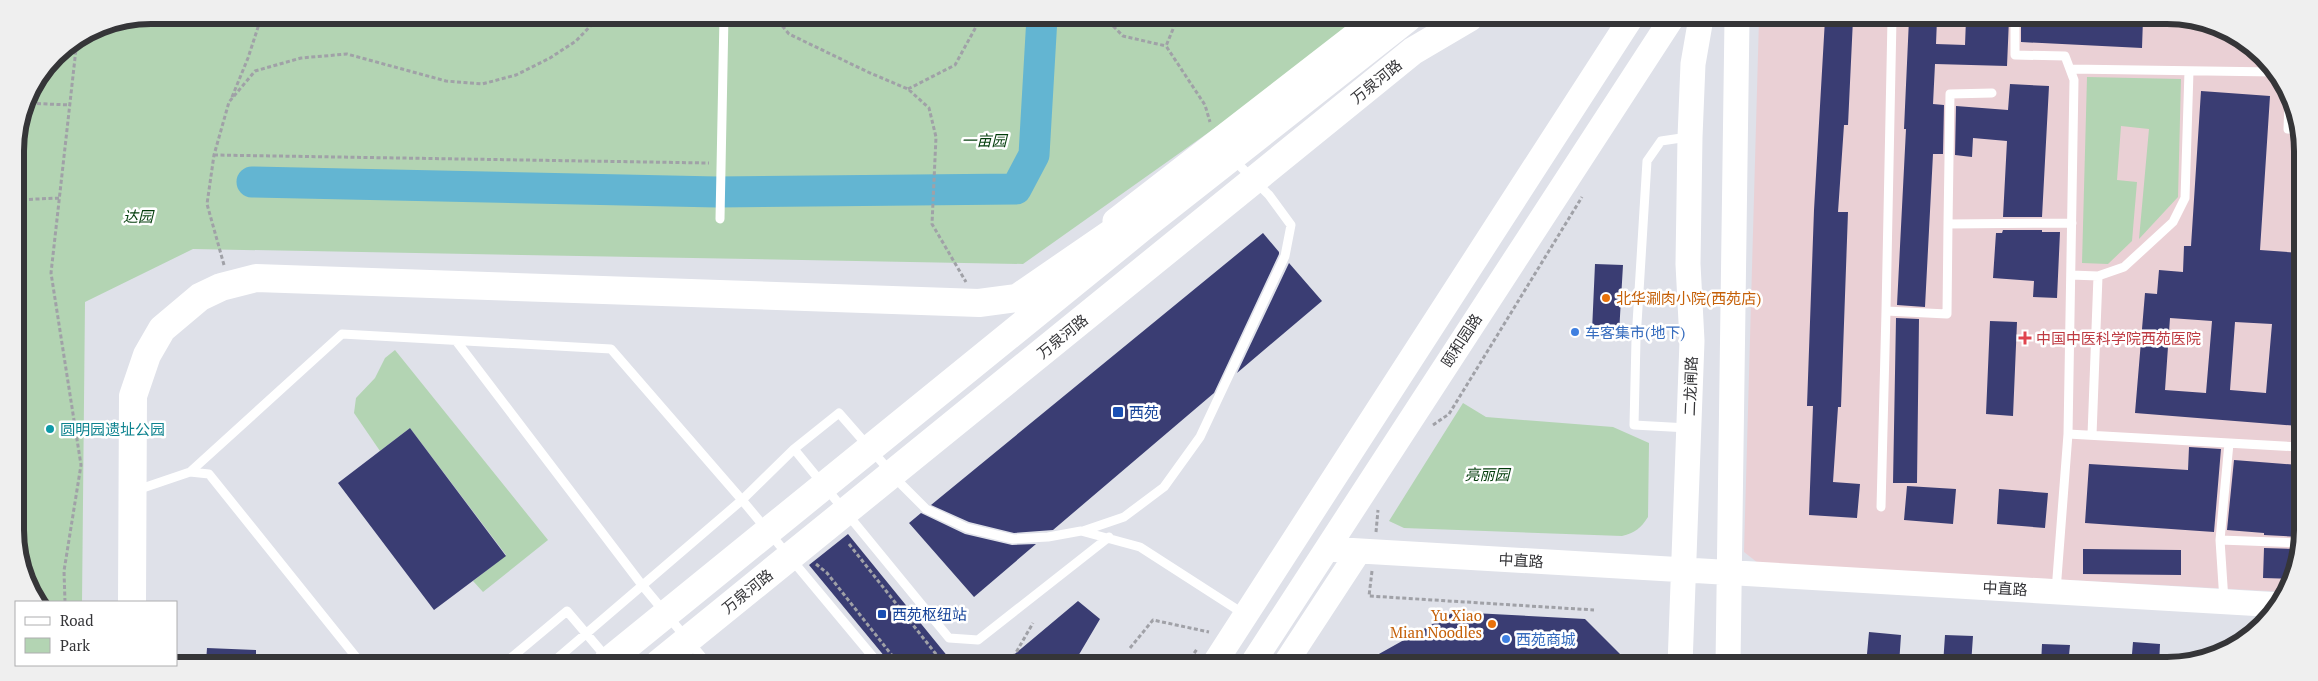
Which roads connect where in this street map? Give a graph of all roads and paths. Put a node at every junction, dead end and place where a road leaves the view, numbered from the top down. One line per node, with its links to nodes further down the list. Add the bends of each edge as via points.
1 (259, 24): 24 (path)
2 (592, 24): 24 (path, via 576,41 550,58 516,75 482,84 446,82 347,54 301,58 255,71)
3 (724, 24): 32 (lane)
4 (781, 24): 22 (path, via 789,34)
5 (978, 24): 22 (path, via 955,65)
6 (1111, 24): 17 (path, via 1123,36)
7 (1175, 24): 17 (path)
8 (1365, 24): 30 (main road)
9 (1400, 24): 39 (highway, 万泉河路)
10 (1459, 24): 84 (highway, 万泉河路, via 1413,51)
11 (1627, 24): 74 (main road, 颐和园路)
12 (1668, 24): 62 (main road, 颐和园路)
13 (1700, 24): 29 (main road, 二龙闸路, via 1693,64)
14 (1737, 24): 66 (main road)
15 (1892, 24): 44 (lane)
16 (2015, 24): 19 (lane, via 2015,55 2065,56)
17 (1166, 46): 30 (path, via 1205,106)
18 (76, 48): 26 (path)
19 (2070, 69): 20 (lane); 37 (lane, via 2074,80)
20 (2189, 71): 21 (lane); 42 (lane, via 2185,198 2173,222 2124,267)
21 (2266, 71)
22 (908, 89): 43 (path, via 929,108 936,137 932,224)
23 (1992, 93): 38 (lane, via 1950,94)
24 (230, 102): 31 (path)
25 (33, 103): 26 (path)
26 (70, 105): 33 (path)
27 (2289, 112): 28 (lane, via 2288,129)
28 (2292, 129)
29 (1690, 137): 46 (main road, 二龙闸路, via 1688,264 1692,341); 46 (lane, via 1661,141 1646,160 1634,425)
30 (1217, 142): 36 (main road); 57 (lane, via 1268,195 1291,225 1284,256 1200,437 1164,487 1124,517)
31 (214, 155): 32 (path); 40 (path, via 207,204)
32 (720, 163): 35 (lane)
33 (59, 198): 34 (path); 69 (path, via 51,273 81,465 64,571)
34 (24, 200)
35 (720, 219)
36 (1115, 221)
37 (2072, 223): 38 (lane); 41 (lane)
38 (1948, 224): 44 (lane, via 1947,314)
39 (1144, 226): 43 (highway, via 1113,232 1018,298); 83 (highway, 万泉河路)
40 (224, 269)
41 (2071, 275): 42 (lane); 47 (lane)
42 (2098, 276): 48 (lane)
43 (979, 303): 53 (highway, via 256,278 221,287 200,297 162,329 147,355 133,396)
44 (1886, 312): 55 (lane)
45 (457, 342): 52 (lane, via 342,334); 54 (lane, via 611,349); 67 (lane)
46 (1689, 428): 65 (main road, 二龙闸路)
47 (2068, 434): 48 (lane); 68 (lane)
48 (2092, 435): 49 (lane)
49 (2228, 443): 50 (lane); 59 (lane)
50 (2294, 447)
51 (794, 449): 54 (lane); 57 (lane, via 839,414 926,509 967,528 1013,539); 58 (lane, via 949,638 978,640)
52 (190, 472): 53 (lane); 79 (lane, via 210,474)
53 (132, 492): 70 (highway)
54 (742, 500): 67 (lane); 86 (lane)
55 (1881, 507)
56 (1378, 510): 63 (path)
57 (1081, 531): 58 (lane)
58 (1110, 537): 74 (lane, via 1140,547)
59 (2220, 540): 60 (lane); 71 (lane)
60 (2293, 543)
61 (849, 544): 88 (path)
62 (1327, 550): 63 (main road, 中直路); 91 (main road, 颐和园路)
63 (1366, 552): 65 (main road, 中直路); 73 (path, via 1369,596); 92 (main road)
64 (816, 564): 87 (path, via 827,573)
65 (1684, 569): 66 (main road, 中直路); 93 (main road, 二龙闸路)
66 (1730, 572): 68 (main road, 中直路); 94 (main road)
67 (642, 585): 77 (lane); 85 (lane)
68 (2056, 591): 71 (main road, 中直路)
69 (64, 601)
70 (132, 601)
71 (2224, 601): 72 (main road, 中直路)
72 (2271, 603)
73 (1594, 610)
74 (1244, 614): 90 (main road, 颐和园路)
75 (1033, 623): 89 (path)
76 (1209, 632): 78 (path, via 1153,620)
77 (586, 633): 80 (lane, via 567,611); 81 (lane); 82 (lane)
78 (1129, 649)
79 (356, 657)
80 (512, 657)
81 (559, 657)
82 (605, 657)
83 (615, 657)
84 (666, 657)
85 (702, 657)
86 (873, 657)
87 (893, 657)
88 (938, 657)
89 (1013, 657)
90 (1218, 657)
91 (1257, 657)
92 (1290, 657)
93 (1680, 657)
94 (1728, 657)

